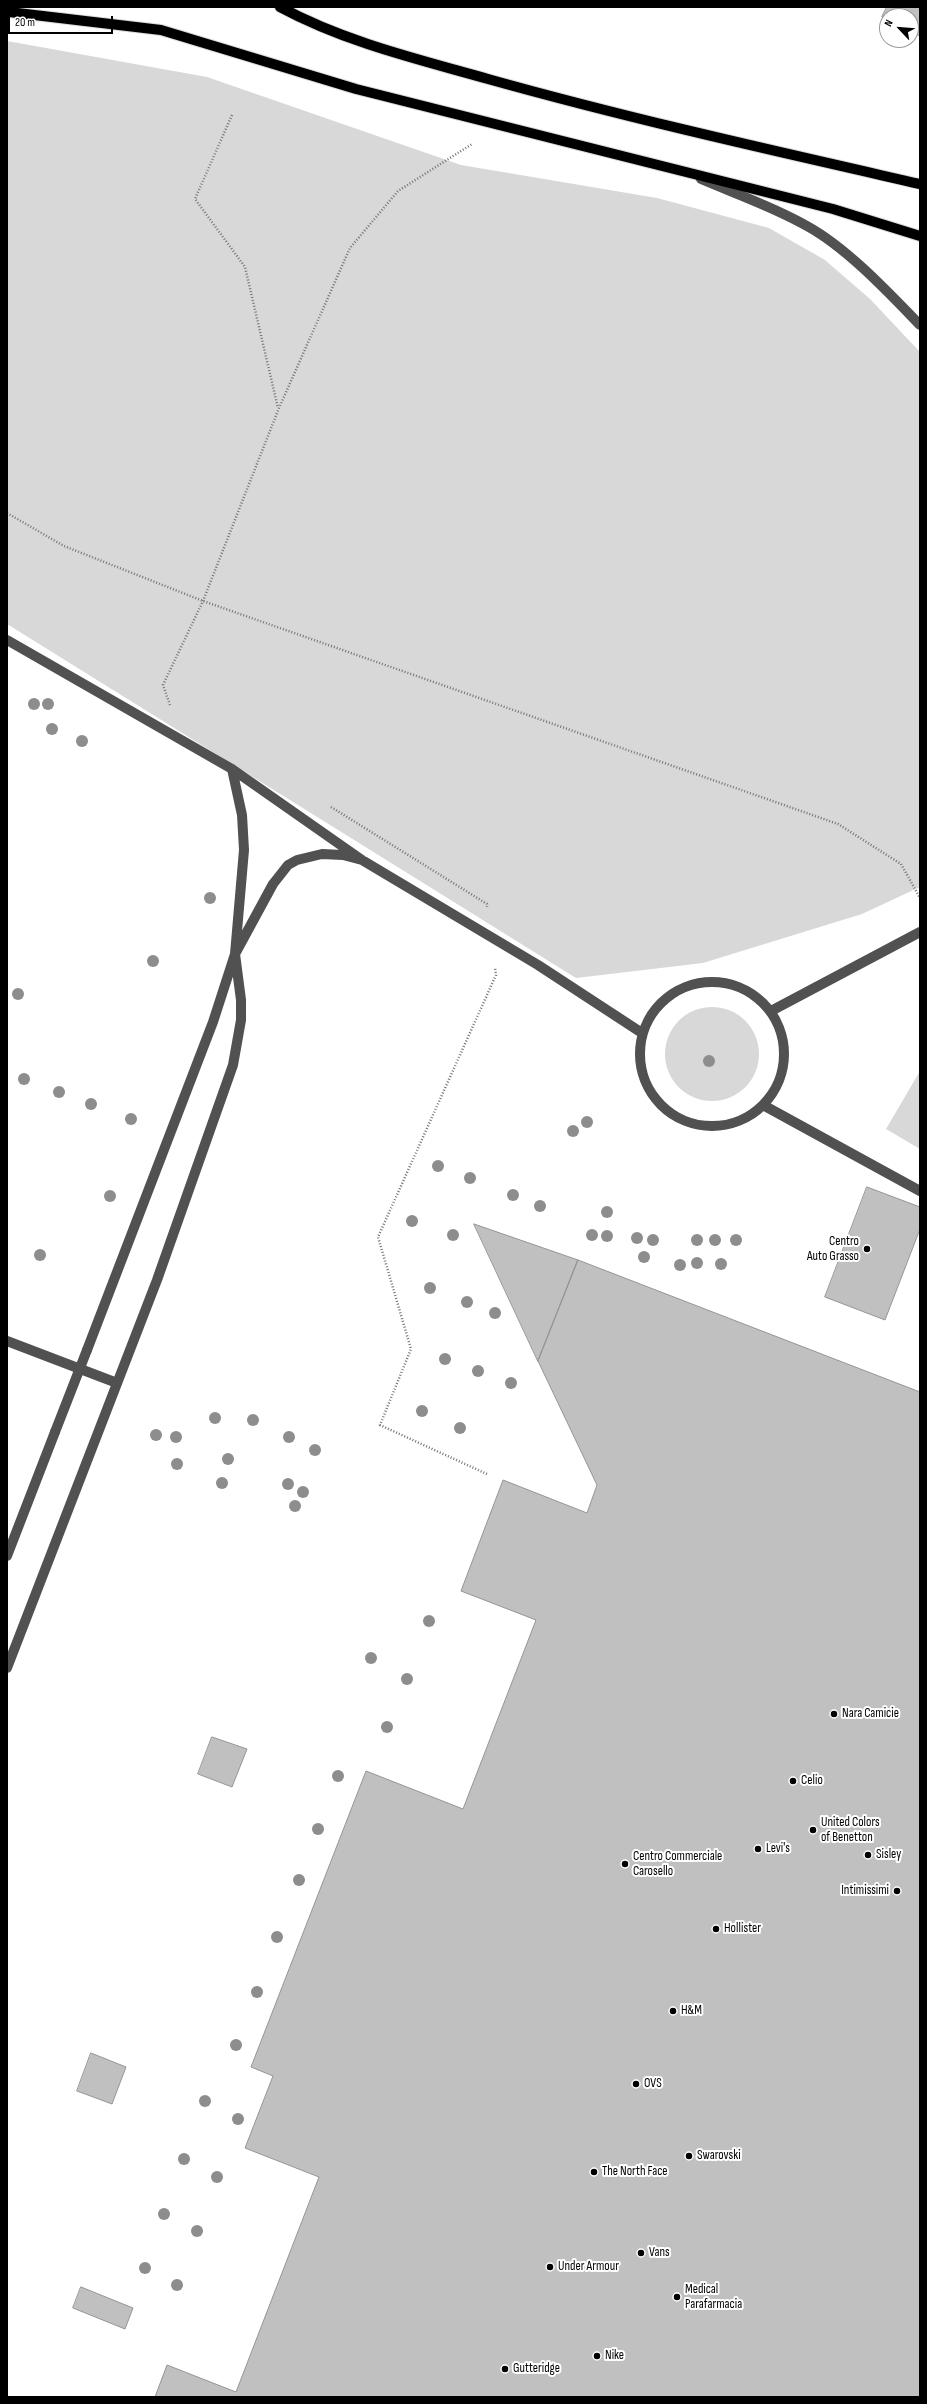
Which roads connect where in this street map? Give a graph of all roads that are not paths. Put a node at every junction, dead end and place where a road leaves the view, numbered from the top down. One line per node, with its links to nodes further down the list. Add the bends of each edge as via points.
1 (280, 7): 4 (main road, via 303,20 371,46 587,107)
2 (11, 11): 3 (main road, via 161,30 356,89)
3 (692, 175): 5 (main road, via 833,209); 6 (lane, via 786,214 808,226 858,266)
4 (920, 184)
5 (920, 236)
6 (920, 325)
7 (7, 640): 8 (lane)
8 (232, 769): 9 (lane); 11 (lane, via 244,832 243,880)
9 (362, 860): 11 (lane, via 343,855 322,854 288,865 273,884); 13 (lane, via 491,937)
10 (920, 932): 12 (lane)
11 (235, 954): 17 (lane, via 241,1020 233,1065 157,1280); 18 (lane, bridge, via 216,1016)
12 (771, 1011): 13 (lane, via 751,993 727,983 700,982 674,992 654,1009); 14 (lane, via 782,1034 784,1059 778,1084)
13 (642, 1033): 14 (lane, via 639,1057 643,1080 655,1101 673,1116 694,1125 718,1127 740,1121)
14 (763, 1105): 15 (lane)
15 (920, 1191)
16 (7, 1341): 17 (lane)
17 (117, 1383): 19 (lane)
18 (7, 1556)
19 (7, 1668)

